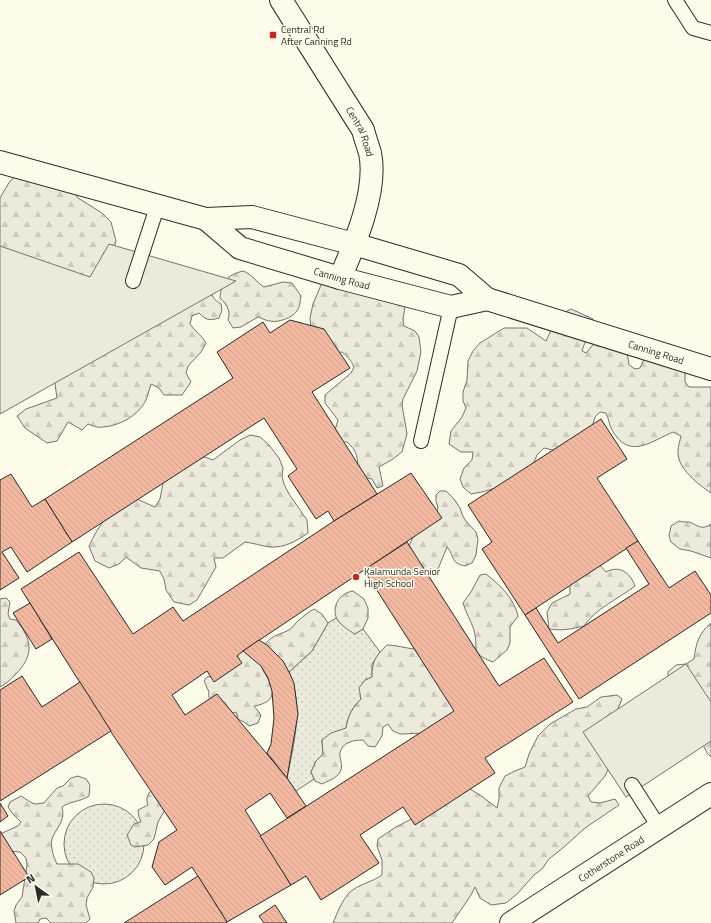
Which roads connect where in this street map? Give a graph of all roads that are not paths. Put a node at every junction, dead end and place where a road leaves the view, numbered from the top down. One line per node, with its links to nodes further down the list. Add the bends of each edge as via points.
1 (281, 0): 7 (main road, Central Road, via 363,130 370,154 371,172 369,194)
2 (675, 0): 3 (lane, via 693,28)
3 (711, 33)
4 (0, 162): 5 (main road, Canning Road)
5 (157, 206): 6 (main road, Canning Road); 9 (lane)
6 (206, 219): 7 (main road, Canning Road, via 252,217); 8 (main road, Canning Road, via 240,248)
7 (354, 244): 8 (main road, Central Road); 10 (main road, Canning Road, via 459,275)
8 (340, 278): 11 (main road, Canning Road)
9 (133, 281)
10 (487, 299): 11 (main road, Canning Road); 12 (main road, Canning Road)
11 (451, 307): 13 (lane)
12 (711, 369)
13 (421, 440)
14 (632, 785): 16 (lane)
15 (711, 794): 16 (main road, Cotherstone Road)
16 (659, 827): 17 (main road, Cotherstone Road)
17 (511, 923)

